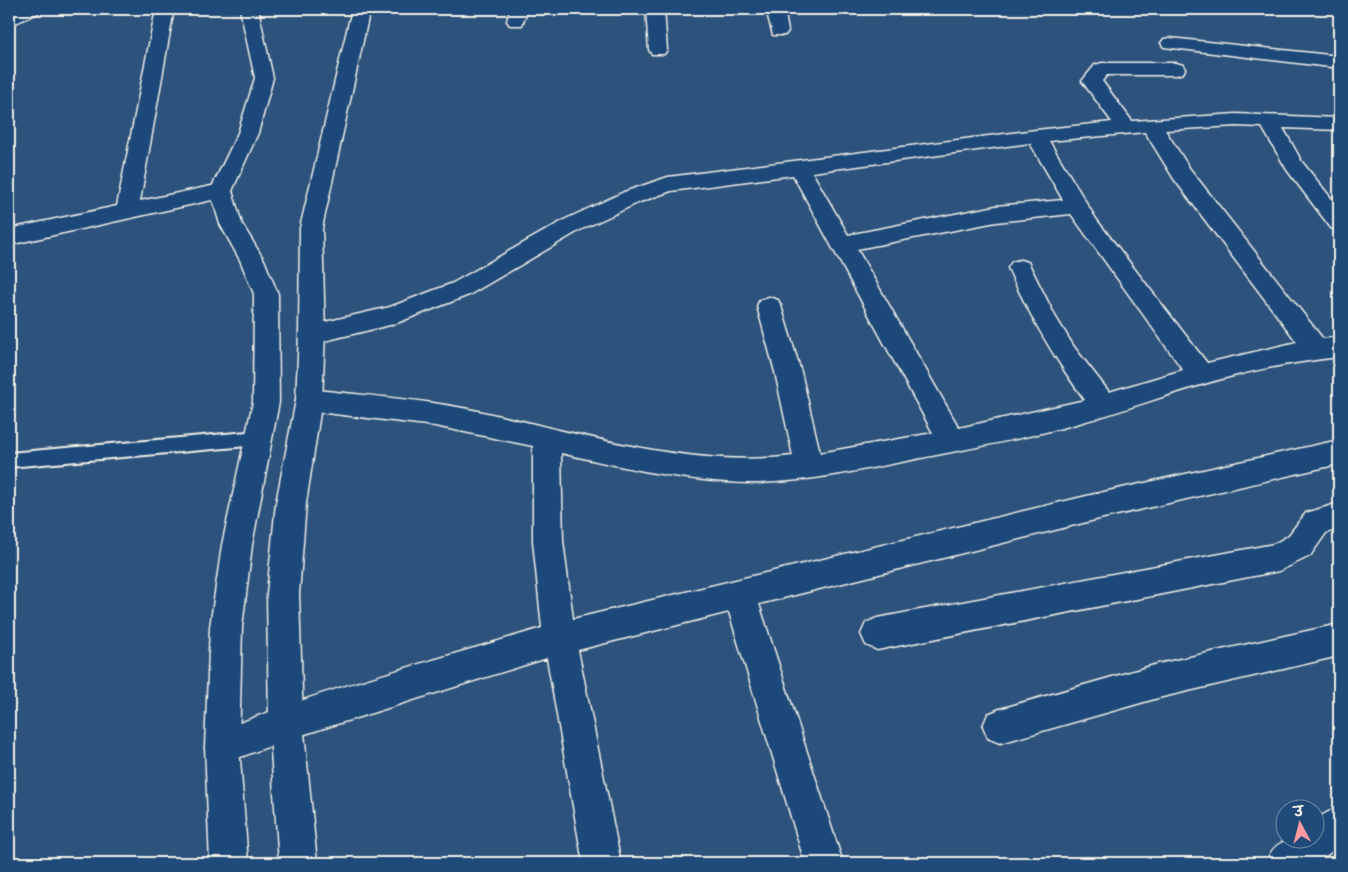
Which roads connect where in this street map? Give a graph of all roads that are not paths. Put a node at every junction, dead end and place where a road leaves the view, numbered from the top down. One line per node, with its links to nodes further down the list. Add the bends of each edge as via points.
1 (32, 9): 7 (street)
2 (165, 9): 21 (street)
3 (249, 9): 19 (street, via 264,78 248,133)
4 (361, 9): 27 (street, via 311,228)
5 (655, 9): 10 (street)
6 (775, 9): 8 (street)
7 (9, 21)
8 (779, 30)
9 (1170, 43): 11 (street)
10 (658, 50)
11 (1339, 62)
12 (1176, 69): 16 (street, via 1102,69 1092,81)
13 (1268, 120): 14 (street); 15 (street); 22 (street, via 1294,165)
14 (1339, 124)
15 (1151, 125): 16 (street); 28 (street, via 1182,174)
16 (1126, 127): 17 (street)
17 (1036, 136): 18 (street); 20 (street)
18 (799, 167): 24 (street); 27 (street, via 676,183 650,191 574,224 461,289 394,315)
19 (221, 191): 21 (street); 32 (street, via 231,224 252,260 266,294 266,402)
20 (1078, 206): 24 (street, via 996,214); 29 (street)
21 (127, 213): 23 (street)
22 (1339, 223)
23 (9, 236)
24 (843, 244): 34 (street)
25 (1020, 268): 31 (street, via 1065,354)
26 (769, 306): 37 (street)
27 (312, 334): 30 (street)
28 (1328, 348): 29 (street, via 1254,360)
29 (1202, 374): 31 (street)
30 (309, 400): 33 (street, via 473,421); 43 (street, via 291,503 283,594)
31 (1102, 404): 34 (street)
32 (259, 438): 35 (lane); 45 (street, via 237,545 226,627)
33 (546, 438): 37 (street, via 650,460 722,468); 41 (street, via 549,556)
34 (952, 440): 37 (street)
35 (9, 460)
36 (1334, 461): 39 (street, via 1095,507)
37 (810, 466)
38 (1339, 516): 40 (street, via 1316,522 1299,546 1279,557)
39 (740, 594): 41 (street); 50 (street)
40 (877, 634)
41 (561, 638): 43 (street); 49 (street)
42 (1339, 640): 44 (street, via 1158,681)
43 (286, 723): 45 (street); 48 (street)
44 (1000, 726)
45 (222, 747): 47 (street)
46 (1339, 824): 51 (street)
47 (229, 863)
48 (298, 863)
49 (602, 863)
50 (824, 863)
51 (1285, 863)

